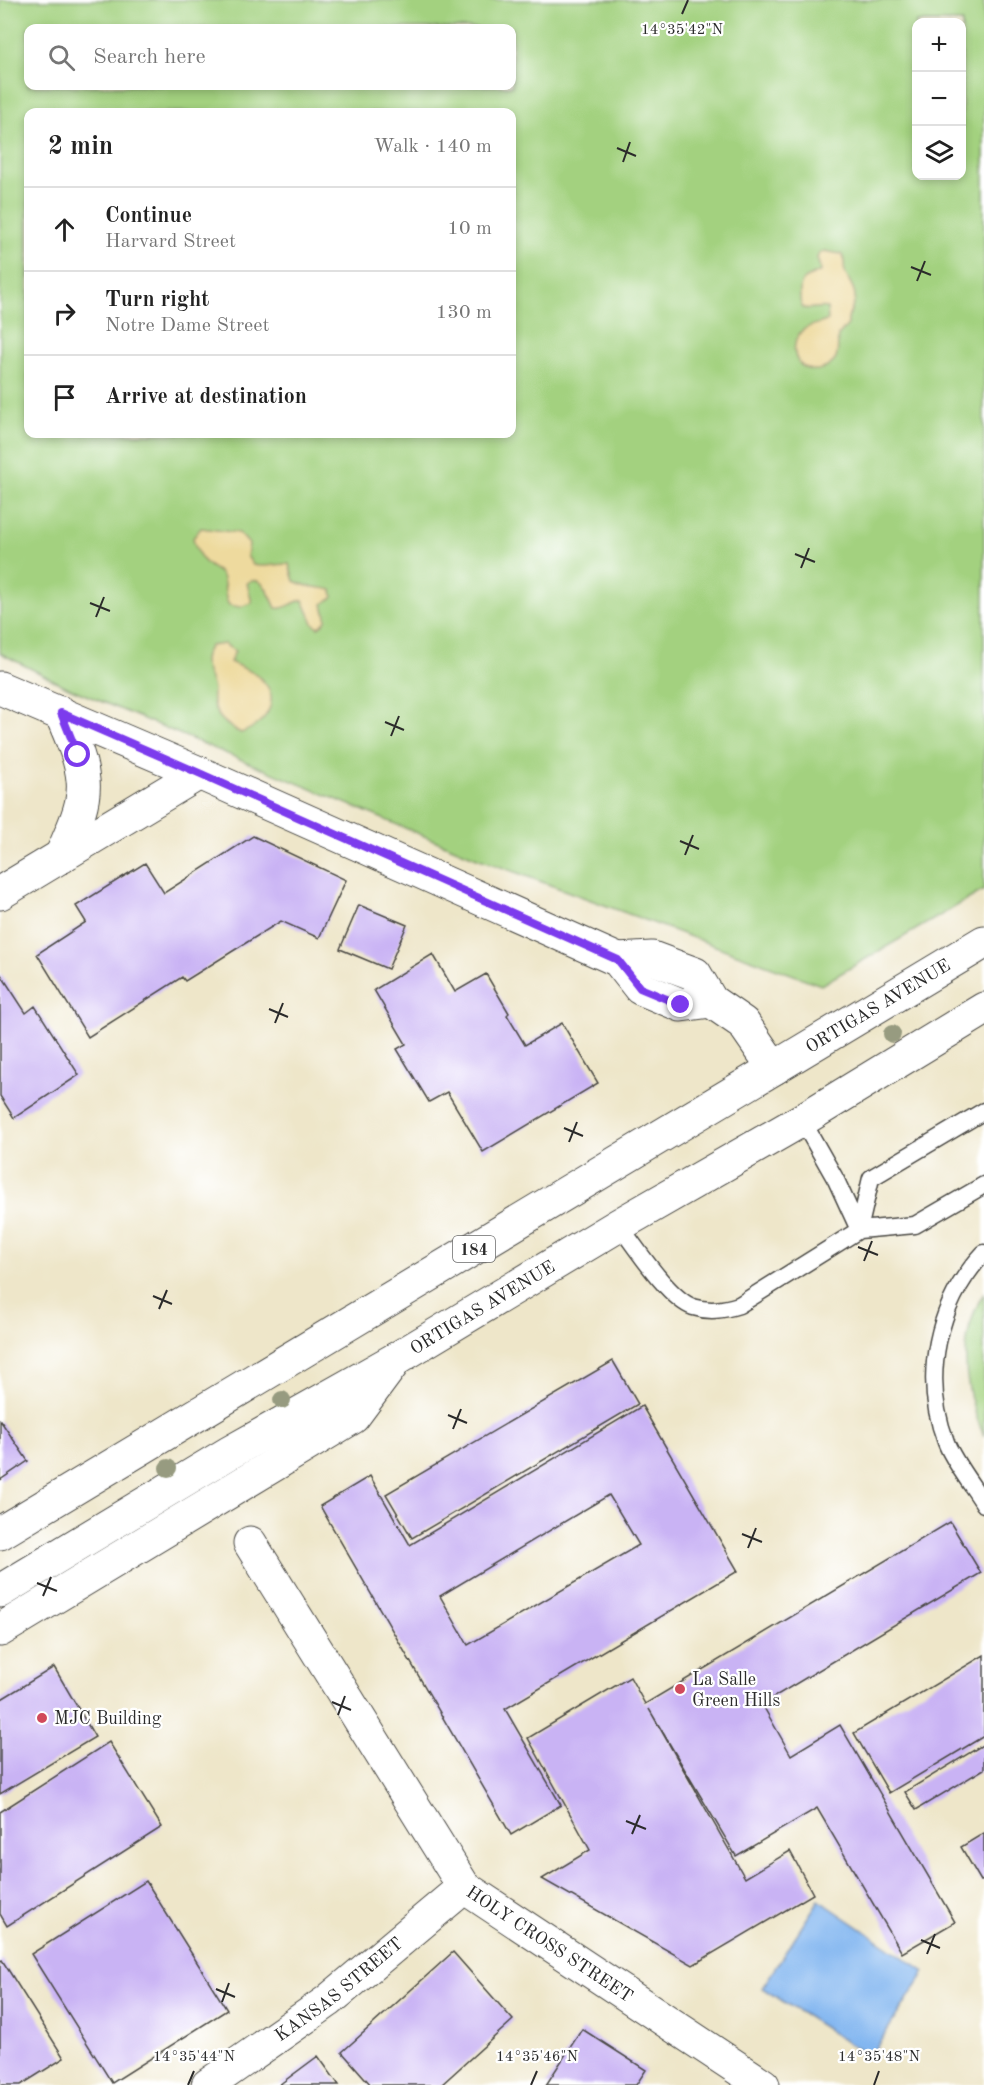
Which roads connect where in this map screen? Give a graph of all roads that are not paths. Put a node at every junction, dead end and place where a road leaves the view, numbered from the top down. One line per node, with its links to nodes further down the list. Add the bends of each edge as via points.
1 (0, 688): 2 (main road)
2 (61, 713): 3 (main road); 4 (main road, via 84,782 80,809)
3 (199, 773): 4 (main road); 8 (main road, via 618,960 652,958 695,974 711,1001 743,1023)
4 (61, 857): 5 (main road)
5 (0, 893)
6 (984, 942): 8 (main road, ORTIGAS AVENUE / 184)
7 (984, 1009): 10 (main road, ORTIGAS AVENUE)
8 (774, 1068): 17 (main road, ORTIGAS AVENUE / 184)
9 (984, 1111): 13 (lane, via 871,1178)
10 (802, 1120): 12 (main road, ORTIGAS AVENUE); 13 (lane)
11 (984, 1185): 13 (lane, via 915,1225)
12 (619, 1225): 13 (lane, via 664,1285 692,1307 719,1311 739,1305); 15 (main road, ORTIGAS AVENUE)
13 (859, 1230)
14 (984, 1253): 16 (lane, via 956,1291 943,1320 934,1382 937,1413 946,1443)
15 (396, 1359): 19 (main road, via 229,1453); 20 (main road, ORTIGAS AVENUE, via 353,1417)
16 (984, 1504)
17 (0, 1533)
18 (250, 1543): 21 (main road, HOLY CROSS STREET)
19 (0, 1591)
20 (0, 1630)
21 (464, 1887): 22 (main road, KANSAS STREET, via 328,2001); 23 (main road, HOLY CROSS STREET)
22 (208, 2085)
23 (763, 2085)

